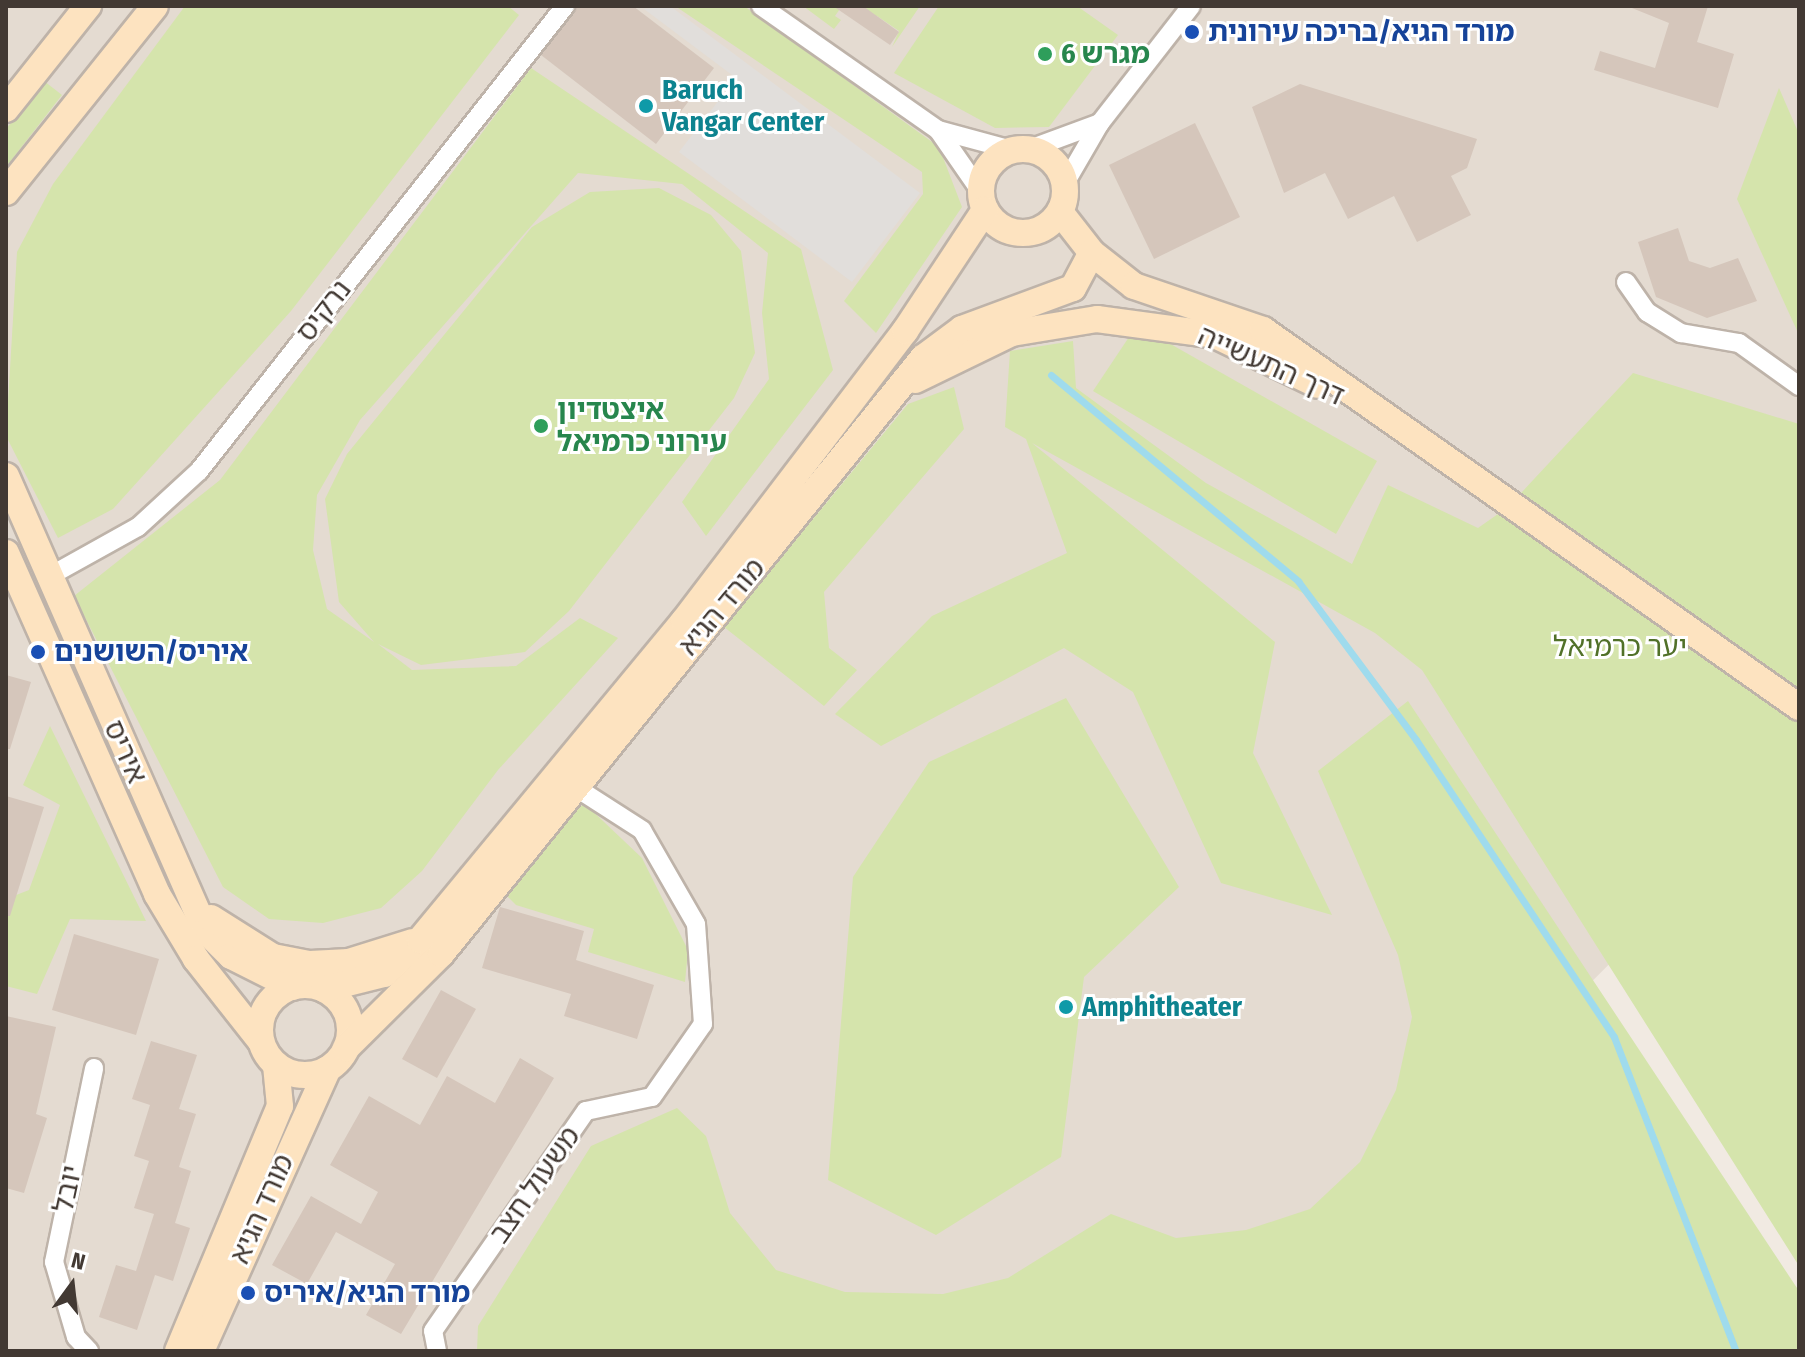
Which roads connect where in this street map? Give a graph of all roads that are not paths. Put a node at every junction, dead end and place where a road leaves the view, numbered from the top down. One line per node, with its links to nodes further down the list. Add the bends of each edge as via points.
1 (88, 6): 6 (street)
2 (155, 6): 11 (street)
3 (565, 6): 23 (street, נרקיס, via 199,471 138,527)
4 (761, 6): 8 (street)
5 (1191, 6): 7 (street)
6 (6, 109)
7 (1100, 123): 9 (street); 10 (street)
8 (938, 130): 9 (street); 12 (street)
9 (1021, 151): 10 (street, via 1048,157); 12 (street, via 987,169)
10 (1064, 185): 13 (street)
11 (6, 192)
12 (983, 201): 13 (street, via 1003,228 1028,233); 28 (street, מורד הגיא, via 905,331 684,621)
13 (1060, 212): 14 (street)
14 (1092, 253): 16 (street, מורד הגיא, via 1073,288); 20 (street, דרך התעשייה, via 1156,296 1263,330)
15 (1626, 282): 19 (street, via 1647,312 1681,333 1739,343)
16 (1002, 314): 17 (street); 18 (street, מורד הגיא, via 947,337)
17 (981, 344): 18 (street, דרך התעשייה); 20 (street, דרך התעשייה, via 1055,323 1175,326 1254,352)
18 (905, 386): 26 (street, מורד הגיא)
19 (1799, 386)
20 (1406, 431): 25 (street, דרך התעשייה)
21 (6, 476): 23 (street, איריס)
22 (6, 553): 24 (street, איריס)
23 (48, 577): 27 (street, איריס)
24 (13, 586): 31 (street, איריס, via 157,894 196,959)
25 (1799, 707)
26 (575, 787): 32 (street, מורד הגיא, via 441,954); 39 (street, משעול חצב, via 642,830 696,924 703,1024 652,1097 586,1111 433,1331)
27 (190, 899): 28 (street, via 240,939 273,957 310,964 349,962); 29 (street, איריס, via 205,930 231,956)
28 (420, 940): 30 (street, מורד הגיא, via 384,974)
29 (293, 987): 30 (street); 31 (street, via 263,1012)
30 (324, 989): 32 (street, via 346,1011)
31 (260, 1040): 33 (street)
32 (346, 1048): 35 (street)
33 (276, 1065): 35 (street, via 302,1076); 37 (street, מורד הגיא, via 280,1106)
34 (94, 1068): 36 (street, יובל, via 54,1262 76,1337)
35 (328, 1069): 38 (street, מורד הגיא)
36 (89, 1351)
37 (178, 1351)
38 (201, 1351)
39 (437, 1351)

